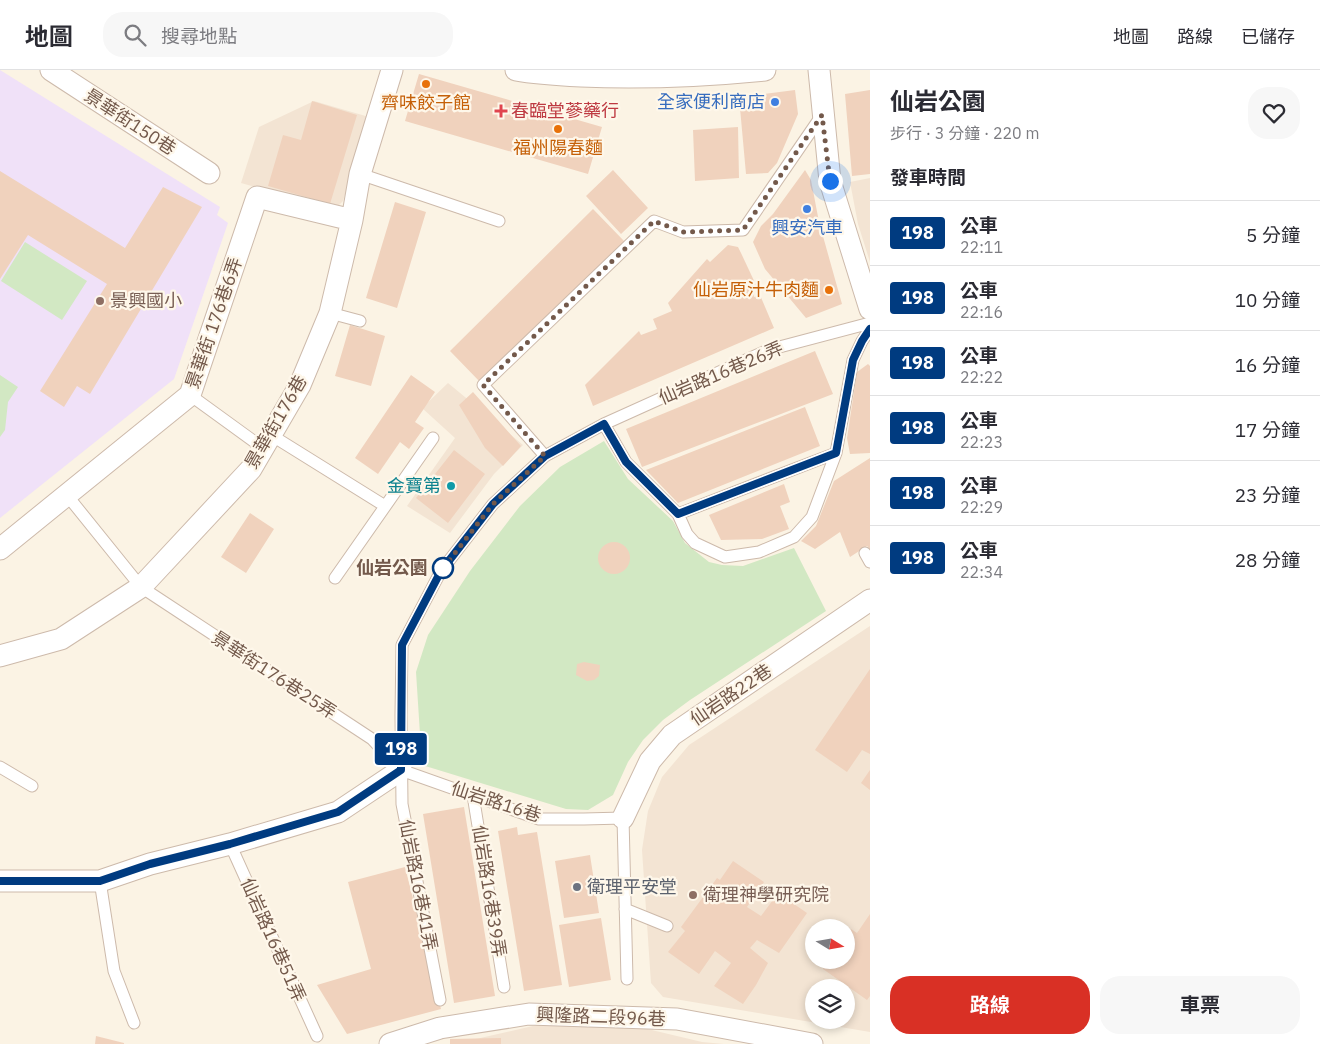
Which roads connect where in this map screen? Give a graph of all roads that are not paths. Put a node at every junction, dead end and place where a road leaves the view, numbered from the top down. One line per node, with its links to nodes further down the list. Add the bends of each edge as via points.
1 (51, 70): 8 (street, 景華街150巷)
2 (392, 70): 9 (street, 景華街176巷)
3 (516, 70): 6 (street, via 554,74)
4 (765, 70): 6 (street, via 686,77)
5 (819, 70): 7 (street)
6 (595, 73)
7 (822, 115): 12 (street, via 830,181); 22 (lane, via 743,230 683,232 654,221 483,385)
8 (209, 173)
9 (360, 174): 10 (street, 景華街176巷); 11 (lane)
10 (352, 220): 13 (street, 景華街176巷); 17 (street, 景華街 176巷6弄, via 257,197)
11 (499, 222)
12 (870, 309)
13 (330, 313): 14 (lane); 20 (street, 景華街176巷, via 300,385)
14 (360, 321)
15 (870, 323): 18 (lane, 仙岩路16巷26弄, via 768,350)
16 (870, 329): 21 (lane, via 853,360)
17 (190, 395): 20 (lane); 23 (street, 景華街 176巷6弄)
18 (604, 424): 22 (lane); 25 (lane, via 626,462)
19 (433, 438): 24 (lane)
20 (267, 441): 24 (lane); 28 (street, 景華街176巷, via 251,469)
21 (836, 453): 25 (lane); 25 (lane, via 812,517 794,537 759,552 725,557 703,547 687,534)
22 (545, 456): 32 (lane, via 493,504 441,571 402,645)
23 (66, 494): 26 (street, 景華街 176巷6弄); 28 (lane, 景華街176巷25弄)
24 (385, 506): 27 (lane)
25 (678, 514)
26 (0, 549)
27 (335, 578)
28 (141, 587): 30 (street, 景華街176巷, via 61,639); 32 (lane, 景華街176巷25弄, via 372,739)
29 (870, 600): 35 (street, 仙岩路22巷, via 672,735 650,761)
30 (0, 656)
31 (0, 767): 33 (lane)
32 (401, 770): 34 (lane, 仙岩路16巷); 36 (street, via 338,812); 43 (lane, 仙岩路16巷41弄, via 402,804)
33 (32, 786)
34 (473, 795): 35 (lane, 仙岩路16巷, via 539,819); 42 (lane, 仙岩路16巷39弄)
35 (623, 818): 39 (lane)
36 (230, 844): 38 (street, via 150,864); 45 (lane, 仙岩路16巷51弄)
37 (0, 881): 38 (street)
38 (100, 881): 44 (lane, via 114,972)
39 (625, 908): 40 (lane); 41 (lane)
40 (667, 926)
41 (627, 979)
42 (504, 987)
43 (440, 1000)
44 (134, 1023)
45 (317, 1036)
46 (390, 1044): 47 (street, 興隆路二段96巷, via 440,1028 529,1014 676,1019)
47 (812, 1044)

